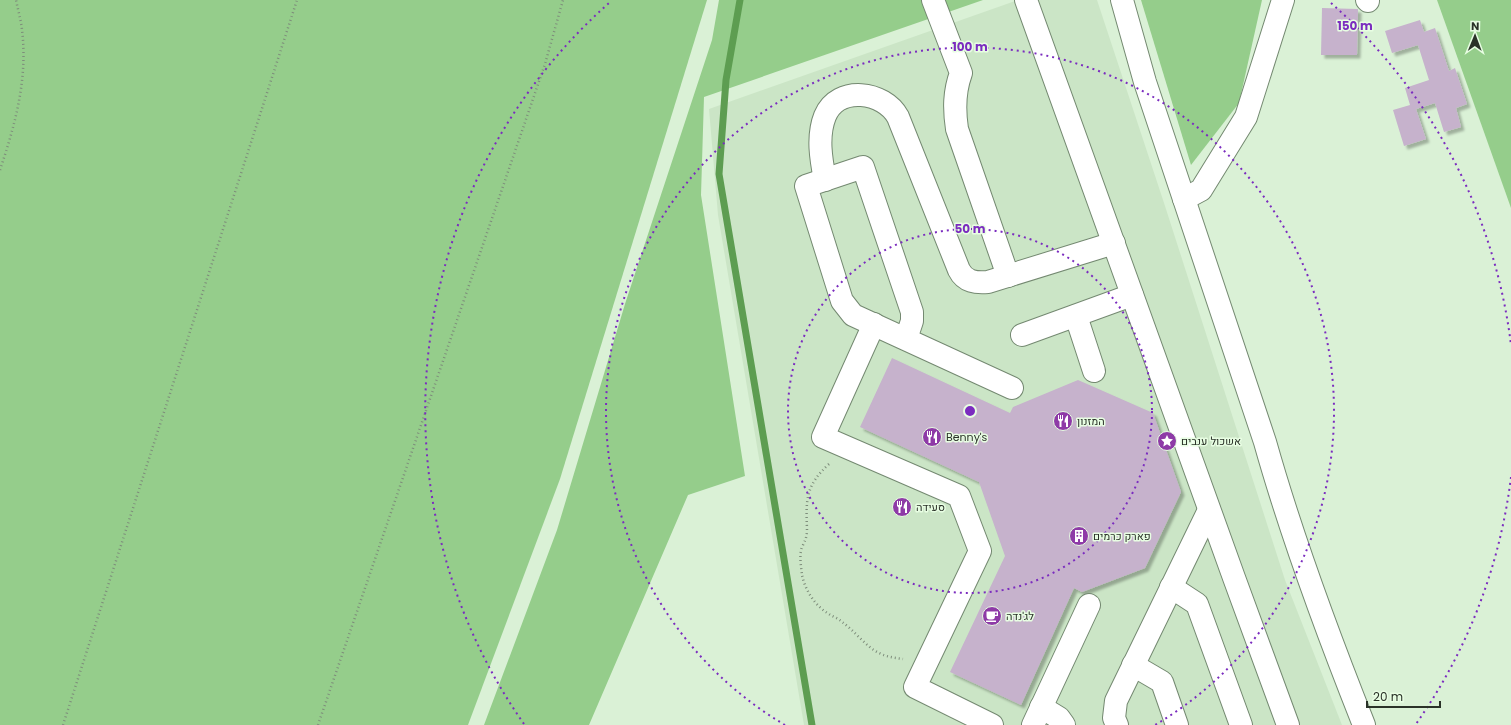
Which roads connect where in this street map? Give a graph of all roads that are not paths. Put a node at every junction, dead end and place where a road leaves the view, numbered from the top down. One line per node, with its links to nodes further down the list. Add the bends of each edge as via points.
1 (933, 0): 8 (main road, via 961,73 954,99 957,129)
2 (1026, 0): 7 (main road)
3 (1122, 0): 6 (main road, via 1145,82)
4 (1283, 0): 6 (main road, via 1246,117 1201,190)
5 (825, 180): 8 (main road, via 820,141 822,125 832,105 850,96 879,99 894,109 898,117 961,273 966,279 978,282); 11 (main road, via 806,186 842,301 853,315); 13 (main road, via 863,167 912,312 912,321)
6 (1184, 200): 27 (main road, via 1265,442 1279,493)
7 (1114, 243): 8 (main road); 9 (main road)
8 (1008, 276)
9 (1132, 295): 10 (main road); 16 (main road)
10 (1076, 316): 12 (main road); 14 (main road)
11 (874, 324): 13 (main road); 21 (main road, via 823,437 959,496 980,552 914,687)
12 (1022, 335)
13 (906, 338): 15 (main road)
14 (1094, 371)
15 (1012, 388)
16 (1208, 510): 17 (main road); 26 (main road)
17 (1171, 587): 19 (main road); 25 (main road, via 1197,604)
18 (1089, 605): 20 (main road)
19 (1133, 665): 23 (main road, via 1116,701); 24 (main road, via 1162,682)
20 (1037, 716): 22 (main road, via 1059,718)
21 (992, 725)
22 (1064, 725)
23 (1116, 725)
24 (1177, 725)
25 (1241, 725)
26 (1288, 725)
27 (1364, 725)

